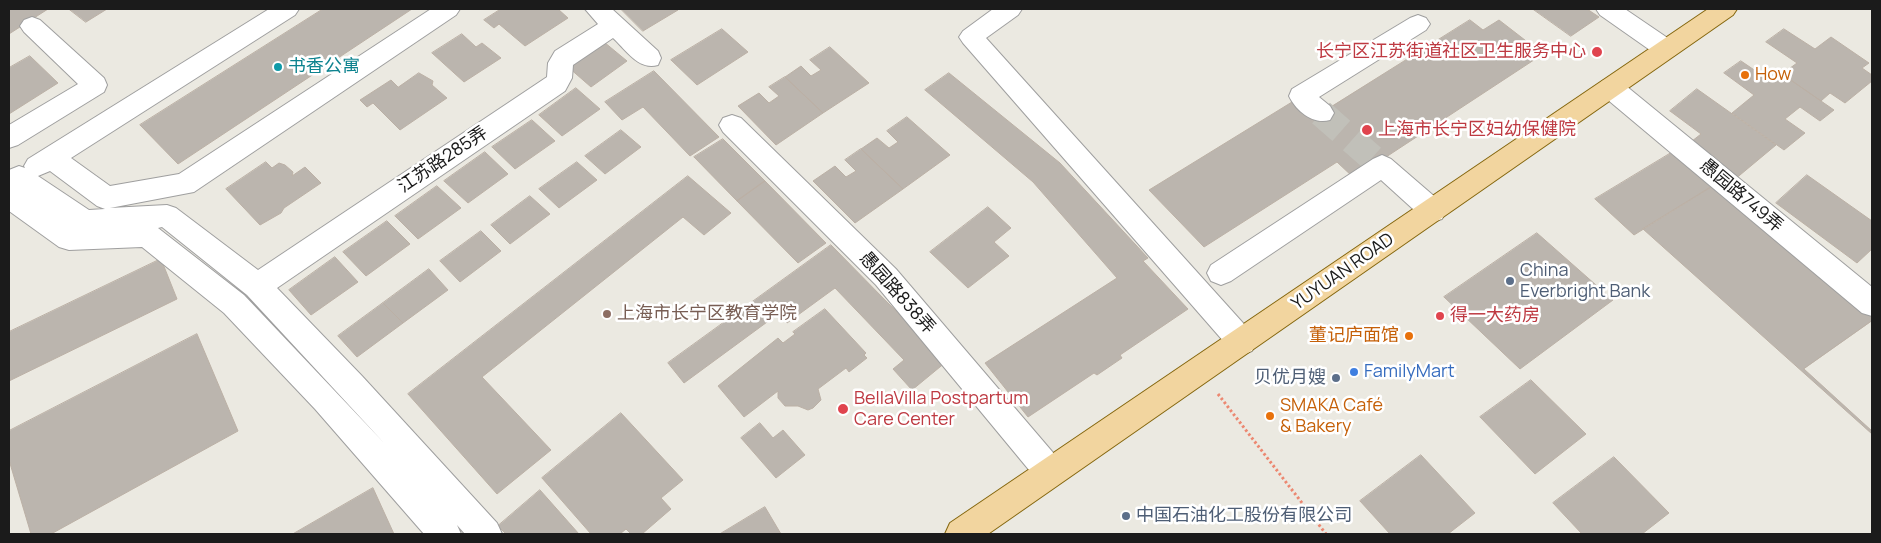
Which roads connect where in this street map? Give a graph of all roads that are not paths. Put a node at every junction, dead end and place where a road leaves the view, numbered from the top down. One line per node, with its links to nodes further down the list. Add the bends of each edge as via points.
1 (287, 9): 15 (lane)
2 (448, 9): 15 (lane, via 185,184 106,198)
3 (1010, 9): 21 (lane, via 971,37)
4 (1608, 9): 9 (lane)
5 (1725, 9): 9 (main road, YUYUAN ROAD)
6 (605, 17): 10 (lane, 江苏路285弄); 19 (lane, 江苏路285弄, via 560,63 560,78 556,84)
7 (1418, 24): 12 (lane, via 1301,96)
8 (32, 26): 14 (lane, via 95,84)
9 (1666, 49): 11 (main road, YUYUAN ROAD)
10 (649, 58)
11 (1610, 88): 17 (main road, YUYUAN ROAD); 20 (lane, 愚园路749弄)
12 (1321, 113)
13 (732, 125): 22 (lane, 愚园路838弄, via 886,277)
14 (9, 138)
15 (51, 157): 16 (lane)
16 (12, 185): 19 (lane, via 85,221 167,216); 23 (lane, via 69,239 148,235 234,304 325,399)
17 (1433, 211): 18 (lane, via 1380,165); 21 (main road, YUYUAN ROAD)
18 (1221, 273)
19 (257, 286): 24 (lane)
20 (1872, 304)
21 (1242, 342): 22 (main road, YUYUAN ROAD)
22 (1050, 472): 25 (main road, YUYUAN ROAD)
23 (445, 534)
24 (486, 534)
25 (961, 534)

